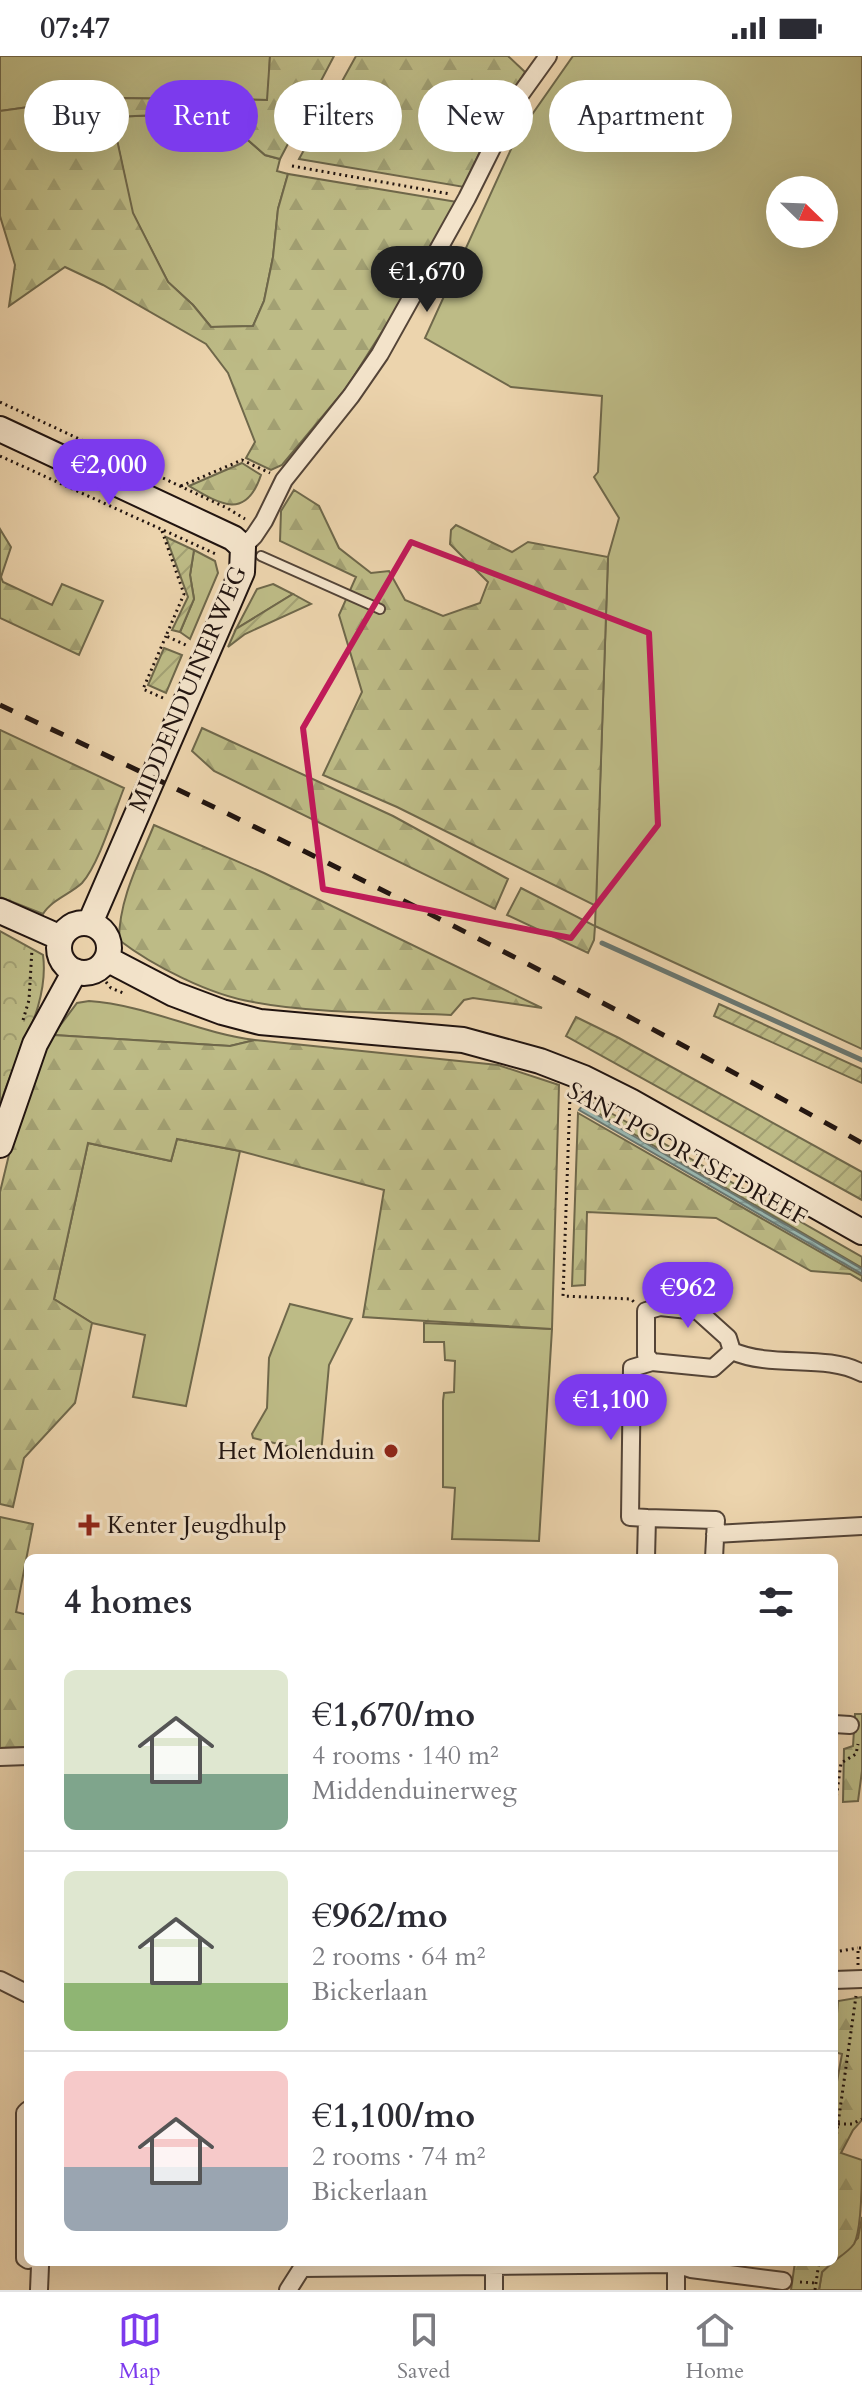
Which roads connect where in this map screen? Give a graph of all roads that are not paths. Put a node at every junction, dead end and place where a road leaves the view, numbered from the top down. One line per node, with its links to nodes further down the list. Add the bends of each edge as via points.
1 (548, 56): 3 (street, MIDDENDUINERWEG, via 515,102 373,365 284,480)
2 (0, 429): 3 (street, via 233,538)
3 (246, 549): 4 (lane); 6 (street, MIDDENDUINERWEG, via 242,572)
4 (380, 609)
5 (0, 911): 7 (street)
6 (90, 923): 7 (street, via 73,925); 8 (street, via 108,938 109,951)
7 (61, 938): 8 (street, via 61,957)
8 (92, 967): 9 (street, via 35,1044); 10 (street, SANTPOORTSE DREEF, via 260,1022 463,1040 540,1061 630,1101)
9 (0, 1145)
10 (862, 1232)
11 (732, 1351): 12 (street, via 713,1368); 12 (street, via 728,1338 698,1311 660,1307 646,1311 646,1355); 13 (street, via 751,1360 842,1365)
12 (652, 1362): 14 (street, via 632,1368 630,1517)
13 (862, 1373)
14 (647, 1518): 16 (street, via 716,1520); 17 (street)
15 (862, 1526): 16 (street)
16 (715, 1534): 18 (street)
17 (646, 1554)
18 (714, 1554)
19 (24, 1756): 20 (street)
20 (0, 1757)
21 (860, 1979): 23 (street)
22 (0, 1980): 24 (street)
23 (838, 1980)
24 (24, 1992)
25 (36, 2266): 31 (street)
26 (301, 2266): 32 (street)
27 (494, 2266): 33 (street)
28 (676, 2266): 34 (street)
29 (684, 2266): 30 (street)
30 (783, 2281)
31 (39, 2290)
32 (288, 2290)
33 (494, 2290)
34 (676, 2290)

